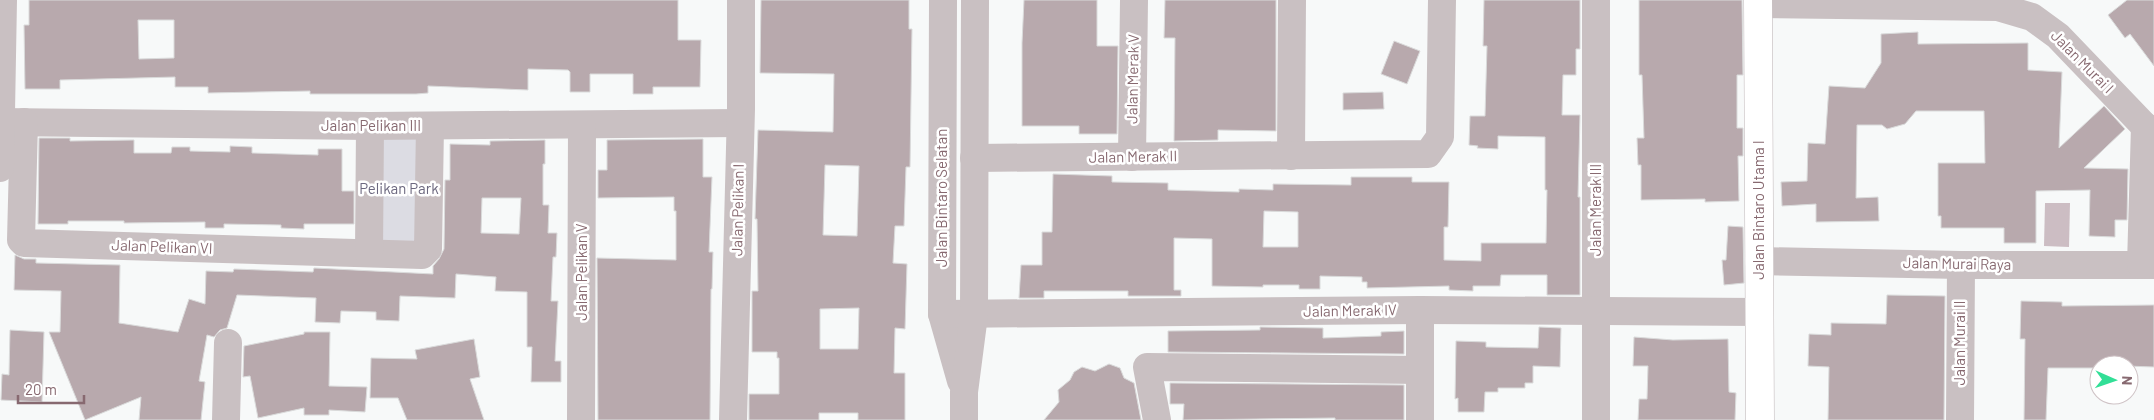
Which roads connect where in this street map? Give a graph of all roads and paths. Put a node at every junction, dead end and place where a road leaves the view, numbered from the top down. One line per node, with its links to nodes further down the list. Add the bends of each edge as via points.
1 (3, 0): 10 (street)
2 (741, 0): 11 (street, Jalan Pelikan I)
3 (943, 0): 27 (street, Jalan Bintaro Selatan)
4 (975, 0): 18 (street, Jalan Bintaro Selatan)
5 (1134, 0): 17 (street, Jalan Merak V)
6 (1292, 0): 16 (street)
7 (1442, 0): 16 (street, Jalan Merak II, via 1440,137 1428,154)
8 (1596, 0): 25 (street, Jalan Merak III)
9 (1758, 2): 15 (street, Jalan Murai I, via 1998,7 2032,17 2058,36); 21 (main road, Jalan Bintaro Utama I)
10 (8, 122): 13 (street, Jalan Pelikan III); 19 (street); 20 (street, Jalan Pelikan VI, via 21,240 24,243)
11 (740, 123): 12 (street, Jalan Pelikan III); 34 (street, Jalan Pelikan I)
12 (582, 125): 14 (street, Jalan Pelikan III); 33 (street, Jalan Pelikan V)
13 (370, 126): 14 (street, Jalan Pelikan III); 20 (street)
14 (430, 126): 20 (street, Jalan Pelikan VI, via 428,249 422,255)
15 (2149, 131): 23 (street)
16 (1291, 156): 17 (street, Jalan Merak II)
17 (1132, 157): 18 (street, Jalan Merak II)
18 (974, 158): 28 (street, Jalan Bintaro Selatan)
19 (0, 168)
20 (369, 253)
21 (1759, 261): 22 (street, Jalan Murai Raya); 26 (main road, Jalan Bintaro Utama I)
22 (1961, 265): 23 (street, Jalan Murai Raya); 40 (street, Jalan Murai II)
23 (2148, 265)
24 (1420, 310): 25 (street, Jalan Merak IV); 28 (street, Jalan Merak IV); 30 (street)
25 (1597, 311): 26 (street, Jalan Merak IV); 38 (street, Jalan Merak III)
26 (1759, 312): 39 (main road, Jalan Bintaro Utama I)
27 (942, 314): 28 (street, Jalan Merak IV); 31 (street, Jalan Bintaro Selatan)
28 (974, 315): 31 (street, Jalan Bintaro Selatan)
29 (228, 342): 32 (street)
30 (1420, 370): 36 (street, via 1147,367); 37 (street)
31 (964, 392): 35 (street, Jalan Bintaro Selatan)
32 (226, 420)
33 (582, 420)
34 (733, 420)
35 (964, 420)
36 (1157, 420)
37 (1420, 420)
38 (1596, 420)
39 (1760, 420)
40 (1960, 420)

